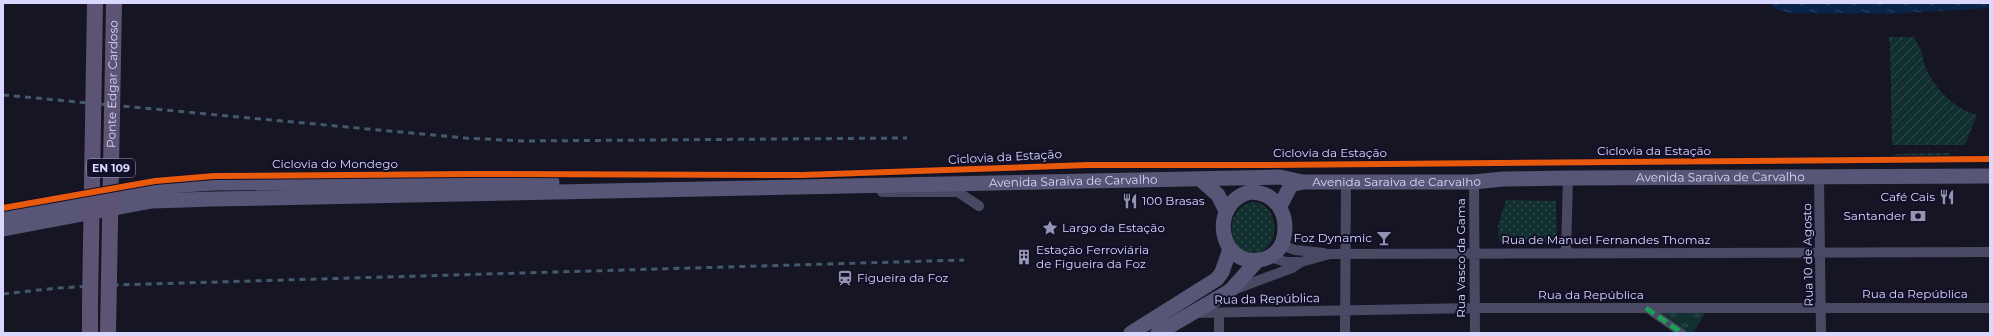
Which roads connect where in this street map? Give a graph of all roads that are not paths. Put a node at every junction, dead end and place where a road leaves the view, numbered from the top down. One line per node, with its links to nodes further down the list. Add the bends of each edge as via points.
1 (95, 3): 35 (main road, Ponte Edgar Cardoso / EN 109, bridge)
2 (114, 3): 36 (main road, Ponte Edgar Cardoso / EN 109, bridge)
3 (1990, 176): 4 (main road, Avenida Saraiva de Carvalho)
4 (1820, 177): 5 (main road, Avenida Saraiva de Carvalho); 20 (street, Rua 10 de Agosto)
5 (1568, 178): 9 (main road, Avenida Saraiva de Carvalho); 19 (street)
6 (1201, 180): 7 (main road, Avenida Saraiva de Carvalho, via 1280,177); 10 (main road, Avenida Saraiva de Carvalho); 11 (main road); 14 (main road, via 1218,195)
7 (1302, 182): 8 (main road, Avenida Saraiva de Carvalho); 11 (main road, via 1282,182); 13 (main road, via 1291,185)
8 (1346, 182): 9 (main road, Avenida Saraiva de Carvalho); 23 (street)
9 (1474, 182): 24 (street, Rua Vasco da Gama)
10 (803, 186): 12 (street, via 829,192 958,192); 15 (main road, via 434,181 212,183 154,187); 16 (main road, via 152,201)
11 (1251, 193): 13 (main road, via 1273,199); 14 (main road, via 1236,198)
12 (979, 206)
13 (1280, 206): 17 (main road, via 1284,223)
14 (1226, 211): 18 (main road, via 1223,230)
15 (3, 214)
16 (3, 229)
17 (1281, 245): 22 (street, via 1295,250); 25 (main road)
18 (1230, 249): 25 (main road, via 1243,258); 37 (main road, via 1217,279)
19 (1566, 252): 20 (street, Rua de Manuel Fernandes Thomaz); 24 (street, Rua de Manuel Fernandes Thomaz)
20 (1819, 252): 21 (street, Rua de Manuel Fernandes Thomaz); 28 (street, Rua 10 de Agosto)
21 (1990, 252)
22 (1330, 254): 23 (street, Rua de Manuel Fernandes Thomaz); 26 (street, Rua de Manuel Fernandes Thomaz)
23 (1345, 254): 24 (street, Rua de Manuel Fernandes Thomaz); 32 (street)
24 (1475, 254): 29 (street, Rua Vasco da Gama)
25 (1264, 259): 26 (street); 27 (main road)
26 (1301, 262): 27 (street, Rua de Manuel Fernandes Thomaz, via 1292,268)
27 (1230, 291): 33 (main road)
28 (1822, 307): 30 (street, Rua da República); 31 (street, Rua da República); 43 (street, Rua 10 de Agosto)
29 (1475, 308): 30 (street, Rua da República); 32 (street, Rua da República); 41 (street, Rua Vasco da Gama)
30 (1646, 308): 42 (street)
31 (1990, 308)
32 (1345, 310): 34 (street, Rua da República); 40 (street)
33 (1192, 313): 34 (street, Rua da República); 38 (main road)
34 (1219, 313): 39 (street)
35 (90, 333)
36 (108, 333)
37 (1131, 333)
38 (1158, 333)
39 (1219, 333)
40 (1345, 333)
41 (1475, 333)
42 (1682, 333)
43 (1821, 333)

